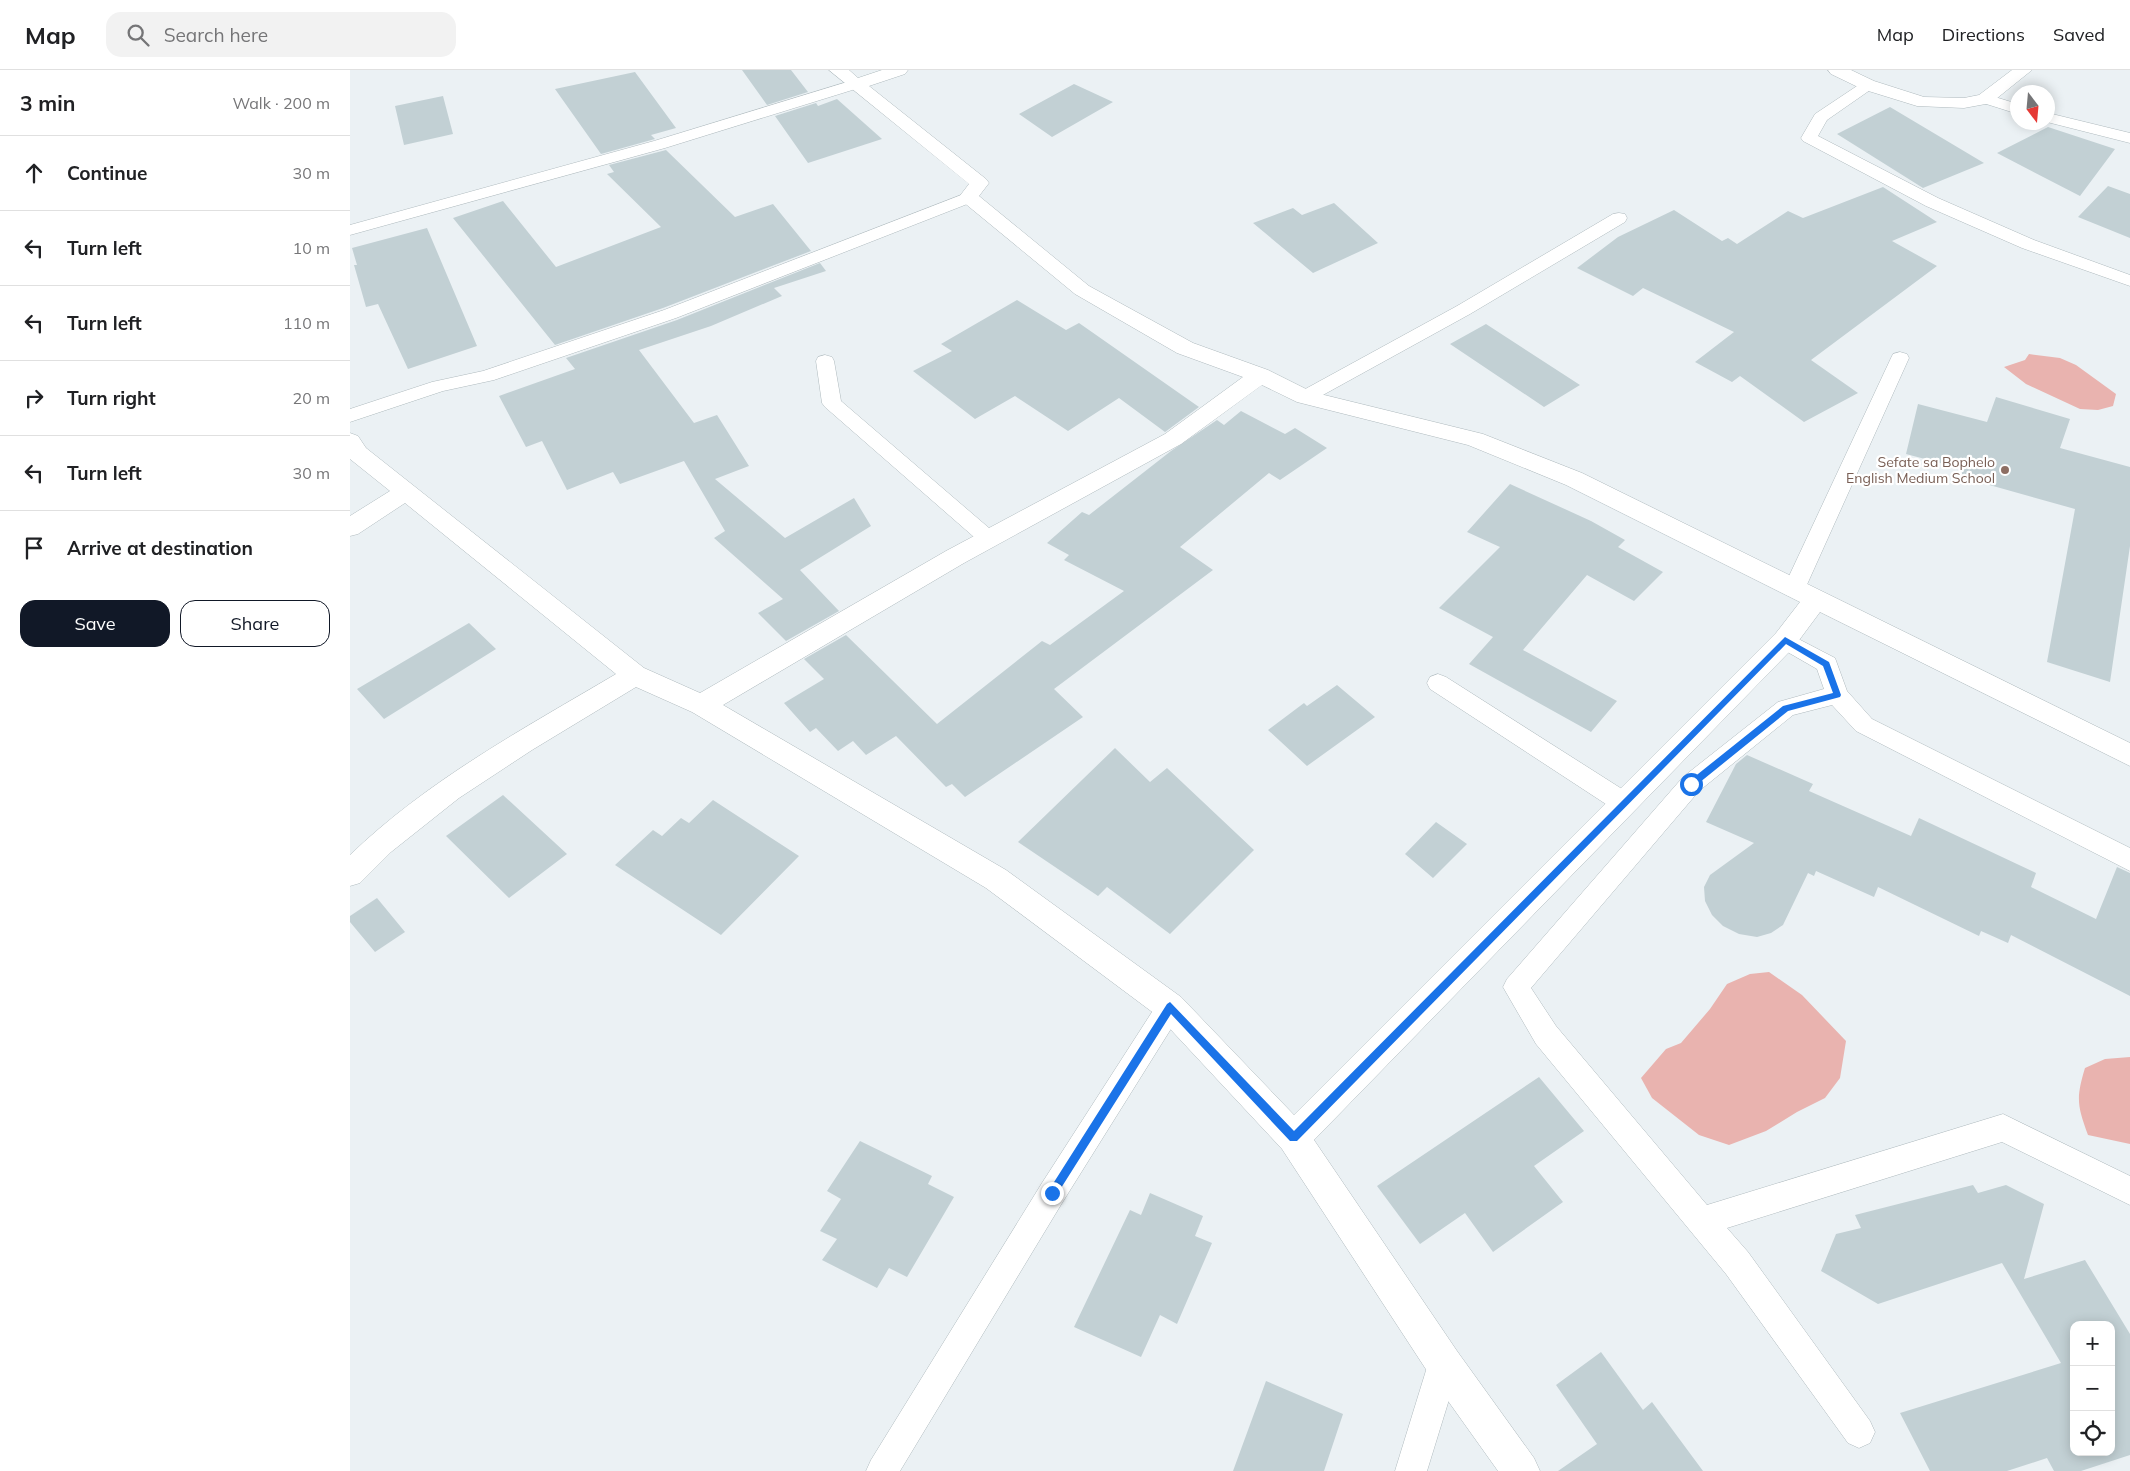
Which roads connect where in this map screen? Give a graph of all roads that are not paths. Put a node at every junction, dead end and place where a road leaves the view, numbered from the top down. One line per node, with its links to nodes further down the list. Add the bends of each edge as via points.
1 (838, 70): 5 (street)
2 (899, 70): 5 (street)
3 (1837, 70): 6 (street)
4 (2023, 70): 7 (street)
5 (857, 84): 11 (street, via 978,183); 13 (lane, via 734,123)
6 (1868, 85): 7 (street, via 1923,102 1964,103); 14 (lane, via 1821,117 1809,138 1932,202 2028,244)
7 (1985, 99): 8 (lane)
8 (2010, 107)
9 (2055, 120): 10 (lane)
10 (2130, 138)
11 (969, 197): 17 (street, via 1082,290 1185,348); 19 (lane, via 670,314 487,376 440,386)
12 (1618, 218): 18 (lane, via 1422,335)
13 (350, 230)
14 (2130, 281)
15 (1900, 358): 24 (lane)
16 (825, 361): 23 (lane, via 832,404)
17 (1260, 375): 18 (street); 23 (street, via 1173,439)
18 (1305, 397): 24 (street, via 1475,439 1574,479)
19 (350, 416)
20 (350, 441): 21 (street, via 358,453)
21 (406, 491): 22 (street); 26 (street)
22 (350, 528)
23 (989, 539): 29 (street)
24 (1804, 594): 25 (street); 30 (street)
25 (1785, 640): 28 (lane, via 1827,664); 31 (street)
26 (635, 675): 29 (street); 33 (street, via 456,784 375,848)
27 (1438, 684): 31 (lane)
28 (1838, 695): 32 (lane, via 1864,725); 37 (lane, via 1786,708 1691,784 1516,987 1546,1035)
29 (701, 705): 34 (street, via 996,880)
30 (2130, 755)
31 (1624, 803): 35 (street)
32 (2130, 860)
33 (350, 874)
34 (1170, 1007): 35 (street); 40 (lane)
35 (1294, 1138): 38 (street)
36 (2130, 1191): 37 (lane, via 2003,1128)
37 (1702, 1221): 39 (lane, via 1737,1263)
38 (1444, 1364): 41 (lane); 42 (street)
39 (1859, 1432)
40 (882, 1471)
41 (1411, 1471)
42 (1521, 1471)

